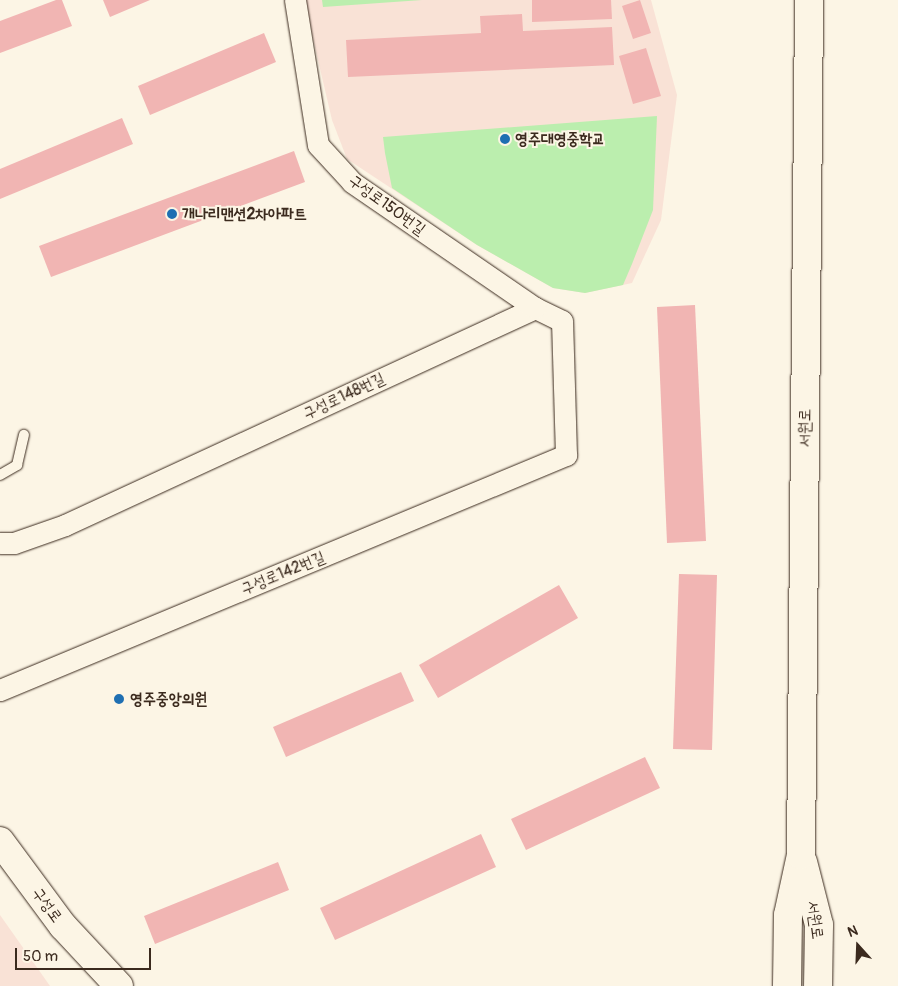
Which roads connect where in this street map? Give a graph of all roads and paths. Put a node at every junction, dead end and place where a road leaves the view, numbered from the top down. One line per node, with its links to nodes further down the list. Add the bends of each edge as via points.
1 (295, 0): 3 (street, 구성로150번길, via 318,145 352,182)
2 (809, 0): 9 (main road, 서원로)
3 (535, 308): 6 (street, 구성로148번길, via 66,525 14,543); 7 (street, 구성로142번길, via 562,321 566,455)
4 (24, 435): 5 (lane, via 17,465)
5 (0, 475)
6 (0, 544)
7 (0, 690)
8 (0, 841): 10 (main road, 구성로, via 63,926)
9 (801, 855): 11 (main road, 서원로, via 788,915); 12 (main road, 서원로, via 819,925)
10 (119, 986)
11 (787, 986)
12 (818, 986)

